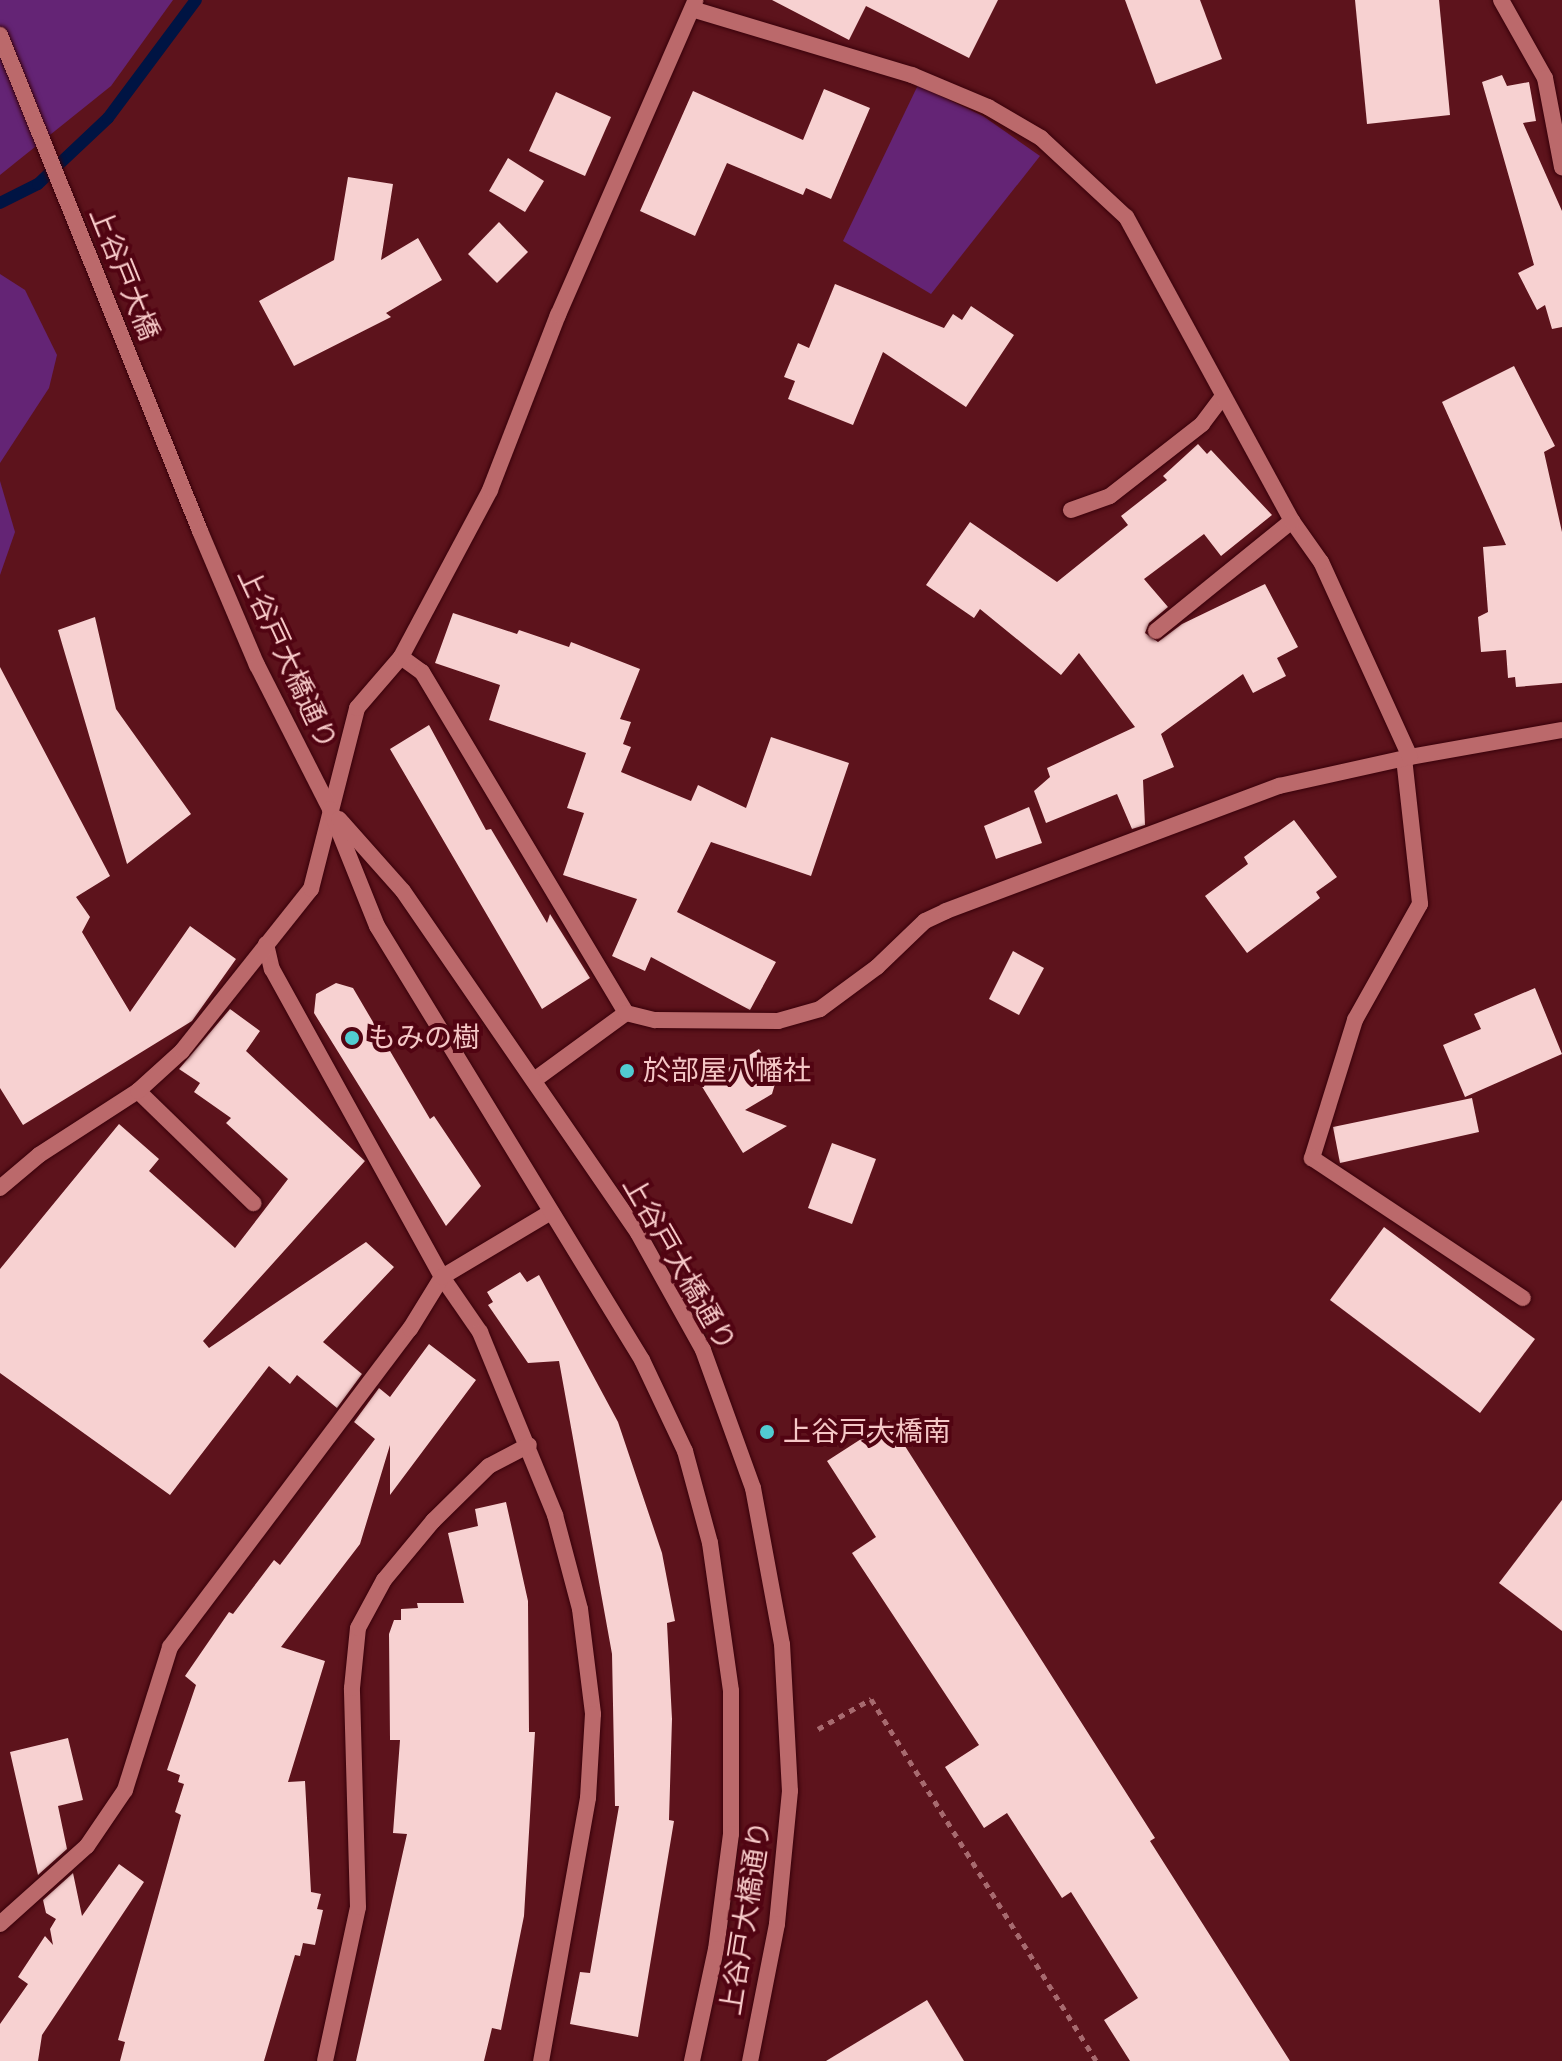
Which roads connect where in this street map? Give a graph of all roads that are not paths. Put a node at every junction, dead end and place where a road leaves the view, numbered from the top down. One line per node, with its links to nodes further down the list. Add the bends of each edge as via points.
1 (1501, 0): 4 (street, via 1545,78)
2 (695, 5): 5 (street, via 912,75 988,107 1041,138 1126,217); 10 (street, via 558,315 510,449)
3 (0, 35): 8 (street, 上谷戸大橋)
4 (1562, 167)
5 (1223, 396): 6 (street, via 1202,424 1110,496); 7 (street)
6 (1071, 510)
7 (1292, 521): 9 (street); 12 (street, via 1321,562)
8 (200, 531): 13 (street, 上谷戸大橋通り, via 257,665)
9 (1156, 631)
10 (401, 657): 13 (street, via 357,708); 15 (street, via 422,672)
11 (1562, 730): 12 (street)
12 (1407, 758): 15 (street, via 1279,786 946,911 925,921 877,967 820,1009 778,1021 655,1020); 22 (street, via 1420,904 1355,1020 1312,1158)
13 (330, 809): 14 (street, via 311,889); 16 (street, 上谷戸大橋通り, via 403,891); 20 (street, 上谷戸大橋通り, via 377,926)
14 (266, 944): 17 (street, via 182,1051); 21 (street, via 272,969)
15 (626, 1013): 16 (street)
16 (534, 1080): 28 (street, 上谷戸大橋通り, via 638,1233 703,1350 753,1488 782,1644 790,1791 777,1924)
17 (138, 1091): 18 (street, via 39,1155); 19 (street)
18 (0, 1188)
19 (253, 1203)
20 (551, 1212): 21 (street); 27 (street, 上谷戸大橋通り, via 642,1360 685,1451 710,1543 731,1691 731,1834 716,1949)
21 (442, 1277): 23 (street, via 480,1332); 24 (street, via 410,1329 170,1647 118,1801 87,1846)
22 (1523, 1298)
23 (529, 1445): 25 (street, via 489,1466 433,1521 384,1580 358,1628 352,1688 358,1907); 26 (street, via 580,1609 593,1714 588,1798)
24 (0, 1924)
25 (325, 2061)
26 (541, 2061)
27 (692, 2061)
28 (750, 2061)

